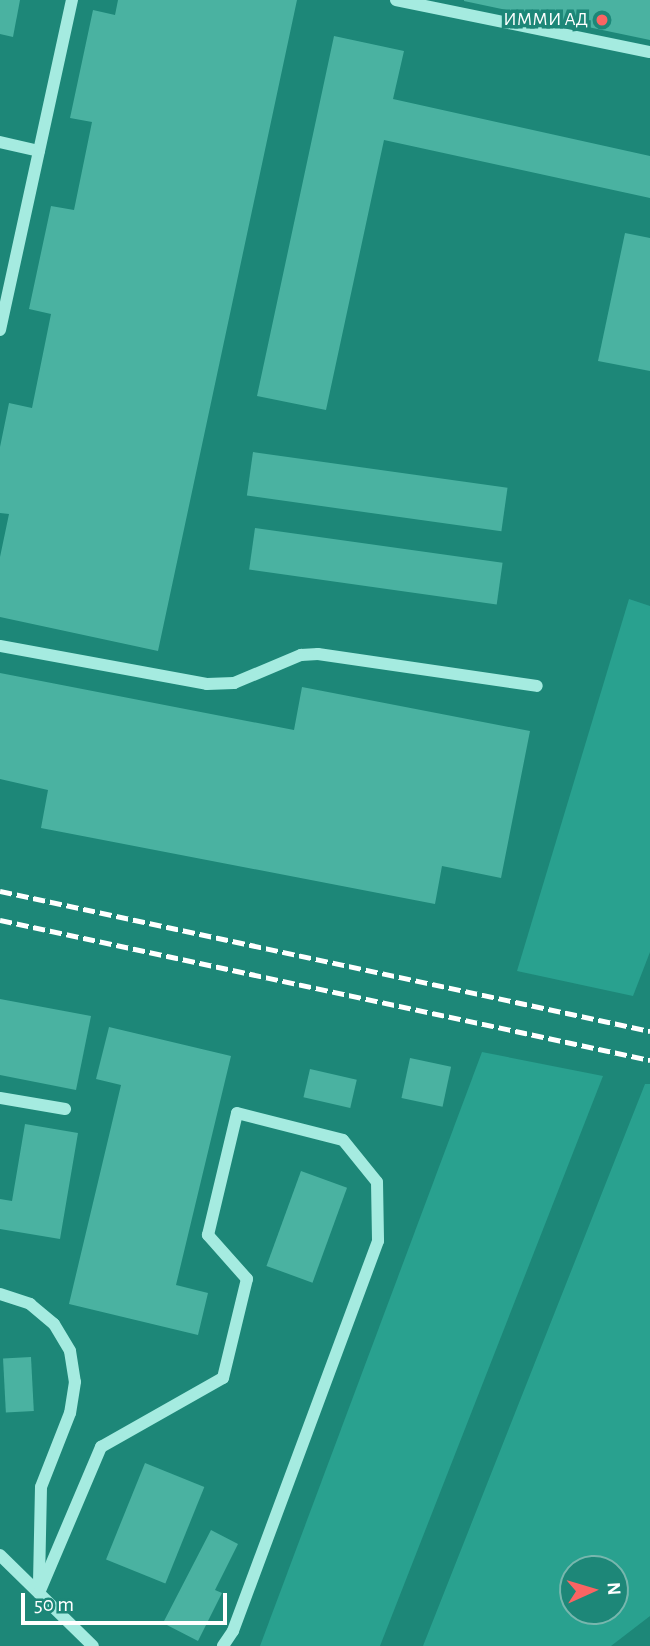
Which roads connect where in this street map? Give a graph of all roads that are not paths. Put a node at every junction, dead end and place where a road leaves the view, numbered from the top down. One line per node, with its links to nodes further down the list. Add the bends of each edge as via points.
1 (72, 0): 5 (lane)
2 (396, 0): 3 (lane)
3 (650, 52)
4 (0, 142): 5 (lane)
5 (39, 151): 6 (lane)
6 (0, 330)
7 (0, 646): 8 (lane, via 207,684 233,683 301,656 318,654)
8 (537, 686)
9 (0, 1098): 10 (lane)
10 (65, 1110)
11 (0, 1294): 13 (lane, via 30,1304 54,1324 69,1351 75,1382 70,1413 41,1487)
12 (0, 1555): 13 (lane)
13 (39, 1593): 14 (lane); 15 (lane, via 101,1447 223,1378 247,1279 208,1235 237,1113 343,1140 377,1182 378,1241 233,1631)
14 (93, 1646)
15 (223, 1646)

